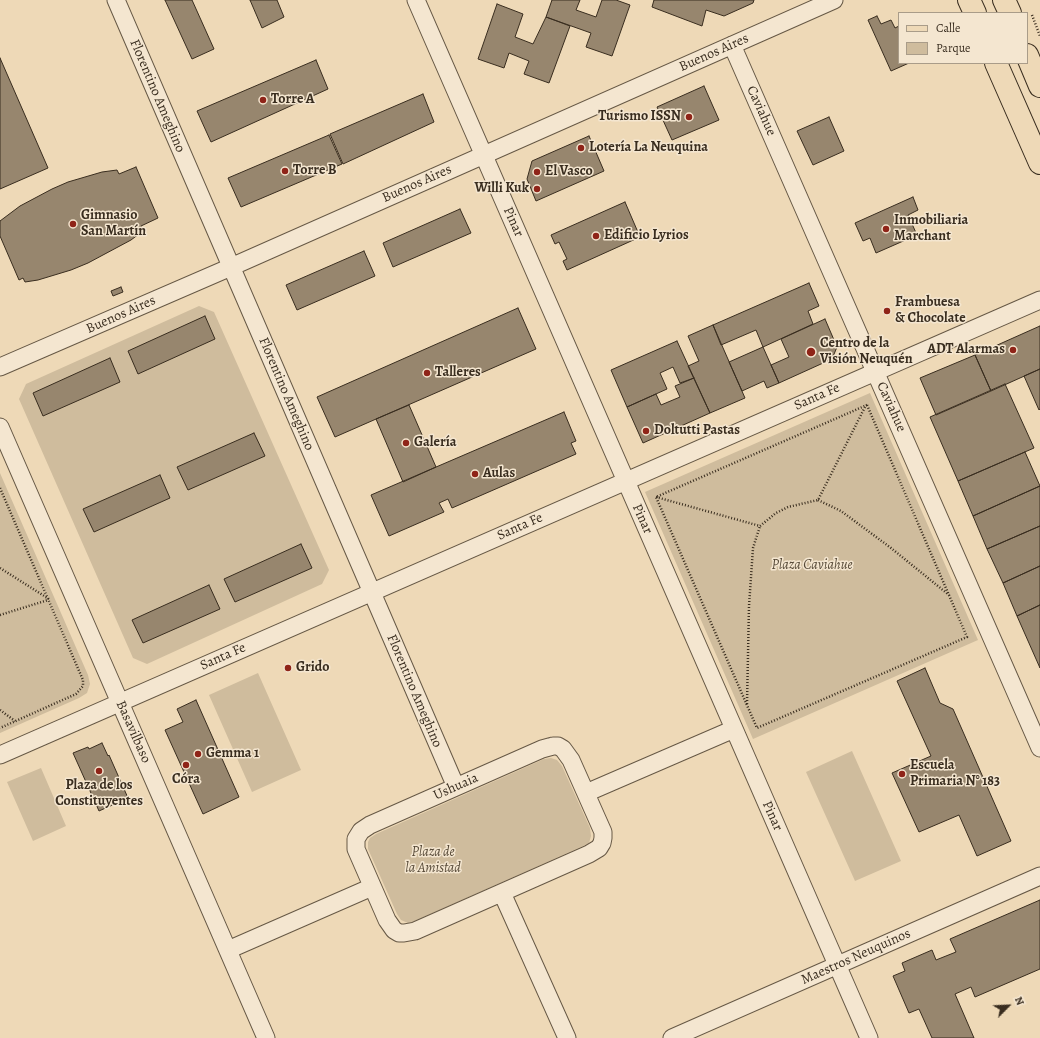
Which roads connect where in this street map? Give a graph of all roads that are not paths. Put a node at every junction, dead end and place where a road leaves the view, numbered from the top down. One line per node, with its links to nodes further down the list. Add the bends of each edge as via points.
1 (116, 0): 14 (street, Florentino Ameghino)
2 (416, 0): 12 (street, Pinar)
3 (834, 0): 8 (street, Buenos Aires)
4 (969, 0): 6 (main road)
5 (1004, 0): 7 (main road)
6 (975, 12)
7 (1010, 12)
8 (732, 45): 12 (street, Buenos Aires); 17 (street, Caviahue)
9 (1028, 57): 11 (main road)
10 (996, 64): 13 (main road)
11 (1040, 86)
12 (483, 155): 14 (street, Buenos Aires); 19 (street, Pinar)
13 (1040, 163)
14 (231, 267): 16 (street, Buenos Aires); 20 (street, Florentino Ameghino)
15 (1040, 300): 17 (street, Santa Fe)
16 (0, 367)
17 (875, 372): 19 (street, Santa Fe); 23 (street, Caviahue)
18 (0, 426): 21 (street, Basavilbaso)
19 (626, 481): 20 (street, Santa Fe); 22 (street, Pinar)
20 (371, 592): 21 (street, Santa Fe); 25 (street, Florentino Ameghino)
21 (120, 702): 24 (street, Santa Fe); 30 (street, Basavilbaso)
22 (734, 729): 26 (street); 31 (street, Pinar)
23 (1040, 748)
24 (0, 755)
25 (456, 787): 26 (street, Ushuaia, via 553,746 563,749 568,754); 28 (street, Ushuaia, via 370,825 358,835 356,849)
26 (586, 793): 29 (street, Ushuaia, via 603,832 602,843 598,848)
27 (1040, 876): 31 (street, Maestros Neuquinos)
28 (372, 887): 29 (street, Ushuaia, via 390,925 399,933 416,931); 30 (street)
29 (502, 892): 33 (street)
30 (228, 950): 32 (street, Basavilbaso)
31 (837, 965): 34 (street, Maestros Neuquinos); 35 (street, Pinar)
32 (266, 1038)
33 (567, 1038)
34 (672, 1038)
35 (869, 1038)

